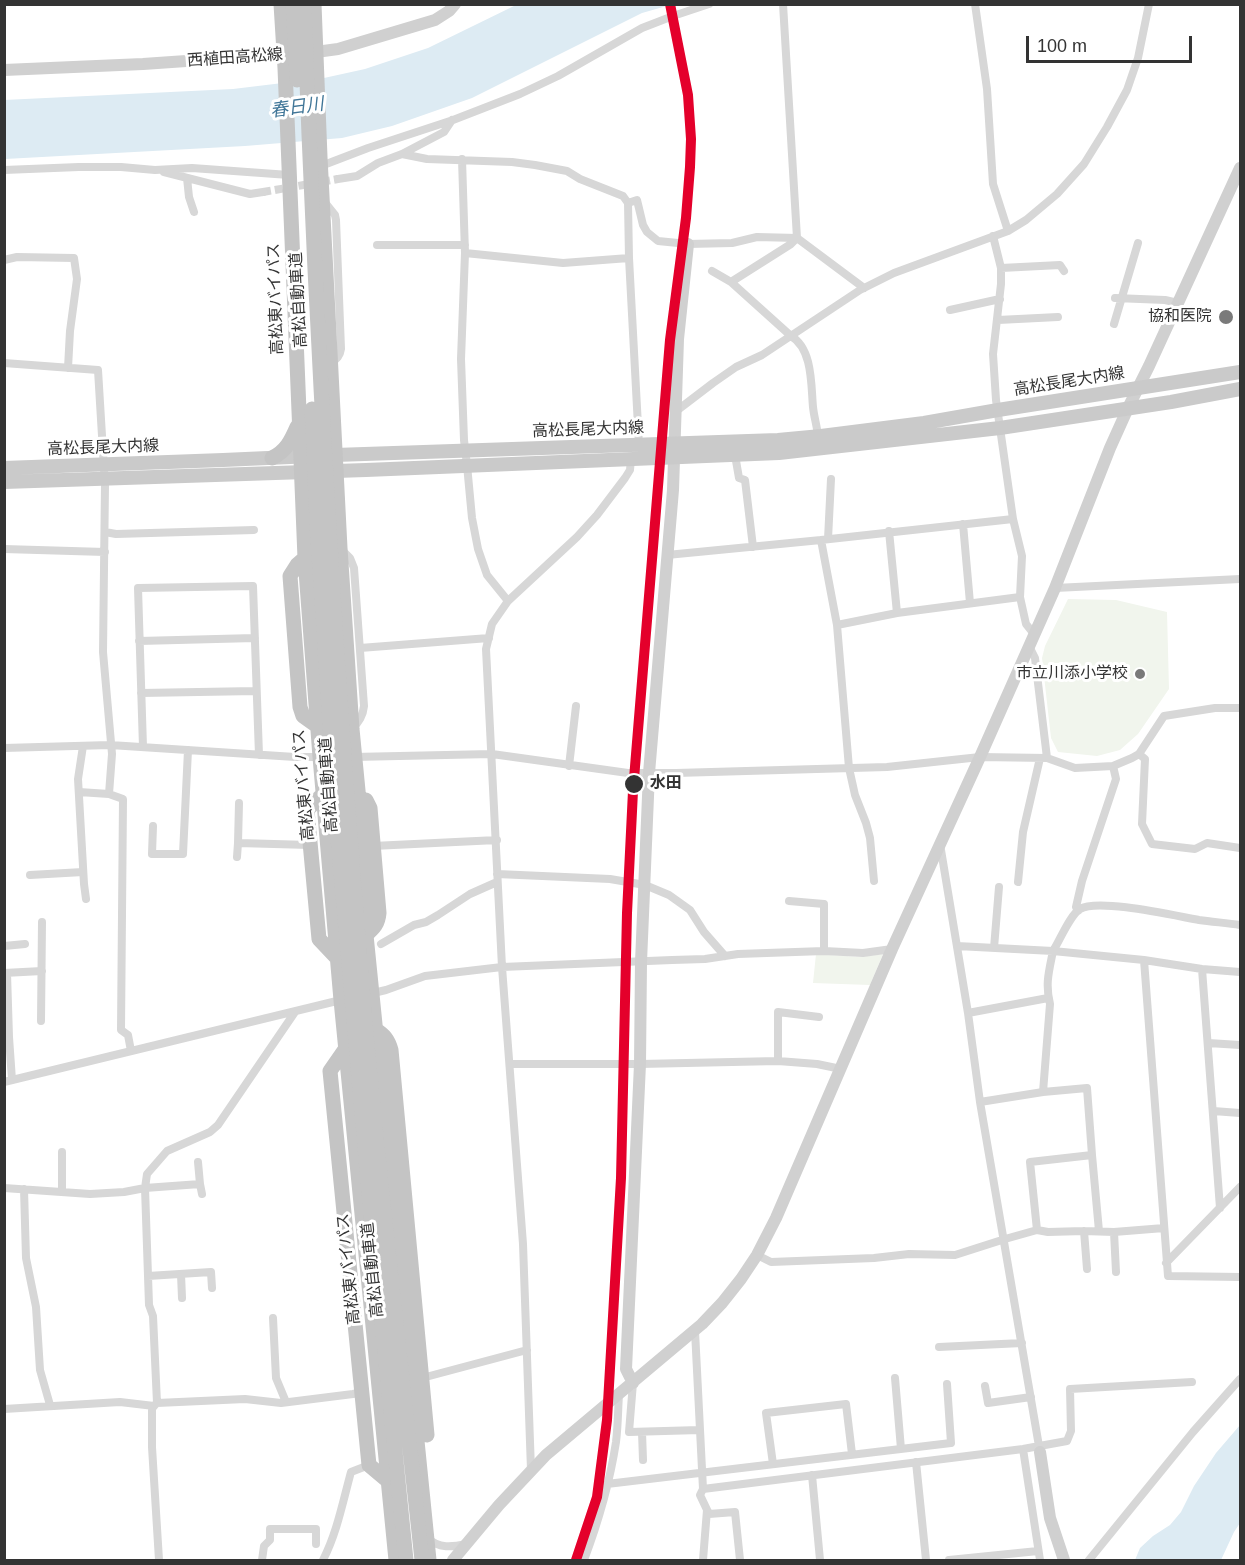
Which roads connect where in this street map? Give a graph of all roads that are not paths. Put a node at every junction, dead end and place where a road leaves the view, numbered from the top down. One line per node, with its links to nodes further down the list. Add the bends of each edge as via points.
1 (281, 4): 11 (highway, 高松東バイパス)
2 (293, 4): 256 (highway, 高松自動車道, bridge, via 335,804)
3 (304, 4): 257 (highway, 高松自動車道, bridge, via 328,521 348,803 366,1025)
4 (314, 4): 10 (highway)
5 (455, 4): 10 (street, 西植田高松線, via 435,20)
6 (709, 4): 13 (street, via 642,28 558,76)
7 (783, 4): 28 (street)
8 (975, 4): 26 (street, via 987,89 993,184)
9 (1149, 4): 26 (street, via 1138,58 1127,90 1107,127 1084,164 1057,194)
10 (316, 59): 11 (street, 西植田高松線); 16 (highway)
11 (284, 62): 12 (street, 西植田高松線); 17 (highway, 高松東バイパス)
12 (4, 70)
13 (453, 120): 14 (street, via 444,132); 16 (street)
14 (402, 154): 15 (street); 22 (street, via 357,176)
15 (462, 159): 24 (street, via 567,171 623,196); 32 (street)
16 (320, 161): 62 (highway)
17 (289, 168): 19 (street); 56 (highway, 高松東バイパス)
18 (4, 170): 19 (street)
19 (155, 170): 21 (street)
20 (1239, 175): 42 (street)
21 (187, 178): 23 (street, via 250,194); 25 (street)
22 (338, 179)
23 (263, 192)
24 (628, 203): 30 (street, via 637,200 643,225 652,238); 33 (street)
25 (194, 212)
26 (1008, 231): 27 (street)
27 (993, 236): 35 (street); 39 (street)
28 (797, 238): 30 (street, via 757,237 732,243); 38 (street); 39 (street)
29 (1138, 243): 40 (street)
30 (688, 244): 55 (street)
31 (377, 245): 32 (street)
32 (465, 249): 33 (street, via 564,262); 61 (street, via 461,359)
33 (629, 258): 60 (street)
34 (4, 260): 49 (street, via 74,258 77,279)
35 (1001, 268): 37 (street, via 1059,265); 41 (street)
36 (712, 271): 38 (street)
37 (1064, 271)
38 (730, 282): 47 (street)
39 (864, 288): 47 (street)
40 (1119, 297): 42 (street); 46 (street)
41 (1000, 299): 43 (street); 45 (street)
42 (1178, 303): 51 (street)
43 (951, 310)
44 (1058, 317): 45 (street)
45 (998, 320): 54 (street, via 993,354)
46 (1114, 324)
47 (791, 336): 55 (street, via 729,372); 58 (street, via 798,340 810,370)
48 (4, 363): 49 (street)
49 (68, 368): 70 (street, via 98,370)
50 (1240, 372): 51 (main road, 高松長尾大内線)
51 (1139, 388): 53 (street); 54 (main road, 高松長尾大内線)
52 (1240, 389): 53 (main road, 高松長尾大内線)
53 (1128, 408): 57 (main road, 高松長尾大内線); 86 (street)
54 (998, 410): 57 (street); 58 (main road, 高松長尾大内線)
55 (675, 412): 59 (street)
56 (299, 422): 64 (highway, via 286,449); 67 (highway, 高松東バイパス)
57 (1000, 428): 63 (main road, 高松長尾大内線, via 825,449); 74 (street)
58 (818, 436): 59 (main road, 高松長尾大内線)
59 (675, 444): 60 (main road, 高松長尾大内線); 66 (street)
60 (639, 445): 61 (main road, 高松長尾大内線)
61 (465, 450): 62 (main road, 高松長尾大内線); 68 (street)
62 (335, 454): 67 (main road, 高松長尾大内線); 71 (highway)
63 (735, 455): 66 (main road, 高松長尾大内線); 80 (street, via 738,478 745,480)
64 (272, 458): 67 (main road, 高松長尾大内線); 70 (main road, 高松長尾大内線)
65 (631, 459): 66 (main road, 高松長尾大内線); 68 (main road, 高松長尾大内線); 88 (street, via 630,470 597,515)
66 (675, 459): 84 (street)
67 (301, 464): 70 (main road, 高松長尾大内線); 71 (main road, 高松長尾大内線); 110 (highway, 高松東バイパス, via 304,558)
68 (467, 465): 71 (main road, 高松長尾大内線); 88 (street, via 478,549 487,575)
69 (4, 468): 70 (main road, 高松長尾大内線)
70 (104, 471): 73 (main road, 高松長尾大内線); 78 (street)
71 (336, 471): 81 (highway)
72 (831, 478): 79 (street)
73 (4, 482)
74 (1013, 519): 75 (street); 87 (street, via 1022,556)
75 (963, 524): 77 (street); 89 (street)
76 (254, 530): 78 (street)
77 (889, 531): 79 (street); 90 (street)
78 (105, 532): 83 (street)
79 (824, 539): 80 (street); 91 (street)
80 (753, 547): 84 (street)
81 (340, 548): 96 (street, via 354,568); 101 (highway)
82 (4, 549): 83 (street)
83 (105, 552): 102 (street, via 103,652)
84 (667, 555): 117 (street)
85 (1240, 579): 86 (street)
86 (1054, 588): 94 (street)
87 (1020, 597): 89 (street); 94 (street)
88 (508, 601): 93 (street, via 492,624)
89 (970, 603): 90 (street)
90 (897, 613): 91 (street)
91 (837, 625): 116 (street)
92 (255, 638): 95 (street); 95 (street, via 253,586 203,586 138,588); 97 (street)
93 (489, 638): 96 (street); 107 (street, via 486,649)
94 (1031, 640): 112 (street); 113 (street)
95 (139, 641): 98 (street)
96 (360, 648): 101 (street, via 364,714)
97 (256, 691): 98 (street); 109 (street)
98 (141, 693): 104 (street)
99 (576, 706): 114 (street)
100 (1240, 708): 108 (street, via 1164,716)
101 (352, 729): 111 (highway)
102 (111, 745): 103 (street); 104 (street); 120 (street)
103 (83, 746): 105 (street); 119 (street)
104 (143, 747): 106 (street)
105 (4, 748)
106 (188, 750): 109 (street); 123 (street, via 183,854 152,854)
107 (492, 754): 111 (street); 114 (street); 124 (street)
108 (1139, 754): 115 (street); 129 (street, via 1145,759 1142,824 1152,844 1196,849 1207,843)
109 (259, 755): 110 (street)
110 (320, 757): 111 (street); 121 (highway, 高松東バイパス)
111 (354, 757): 118 (highway)
112 (980, 757): 113 (street); 116 (street); 126 (street)
113 (1043, 758): 115 (street, via 1075,768); 135 (street, via 1023,832)
114 (569, 766): 117 (street)
115 (1113, 766): 140 (street, via 1116,779 1082,881)
116 (849, 768): 117 (street); 134 (street, via 870,838)
117 (649, 773): 136 (street)
118 (358, 788): 128 (highway, via 370,808); 143 (highway)
119 (79, 792): 120 (street); 131 (street)
120 (109, 794): 173 (street, via 123,799 121,1030 128,1035)
121 (323, 794): 127 (highway, via 307,810); 153 (highway, 高松東バイパス)
122 (239, 803): 125 (street)
123 (153, 825)
124 (496, 840): 128 (street); 133 (street)
125 (238, 843): 127 (street); 130 (street)
126 (940, 843): 147 (street); 149 (street)
127 (310, 844): 153 (highway, via 319,939)
128 (373, 846): 143 (highway, via 380,914 375,928)
129 (1240, 848)
130 (237, 857)
131 (83, 872): 132 (street); 138 (street)
132 (30, 875)
133 (497, 878): 136 (street, via 610,879); 145 (street); 156 (street)
134 (874, 881)
135 (1018, 882)
136 (645, 885): 152 (street, via 690,910); 155 (street)
137 (999, 887): 148 (street)
138 (86, 898)
139 (789, 901): 150 (street, via 824,904)
140 (1078, 911): 142 (street, via 1094,905 1111,906); 151 (street)
141 (42, 921): 158 (street)
142 (1240, 925)
143 (366, 935): 161 (highway)
144 (25, 944): 146 (street)
145 (381, 944)
146 (4, 946)
147 (957, 946): 148 (street); 165 (street)
148 (994, 948): 151 (street)
149 (892, 950): 150 (street); 177 (street)
150 (824, 951): 152 (street)
151 (1053, 951): 154 (street); 162 (street)
152 (725, 956): 155 (street)
153 (337, 958): 163 (highway, 高松東バイパス)
154 (1144, 960): 157 (street); 194 (street)
155 (641, 962): 156 (street); 176 (street)
156 (502, 968): 161 (street, via 425,976); 175 (street)
157 (1202, 969): 159 (street); 170 (street)
158 (42, 971): 160 (street); 167 (street)
159 (1240, 972)
160 (6, 973): 169 (street)
161 (372, 994): 163 (street); 168 (highway)
162 (1048, 998): 165 (street); 179 (street)
163 (341, 1000): 164 (street); 172 (highway, 高松東バイパス)
164 (295, 1012): 173 (street); 189 (street, via 218,1125 167,1151 147,1173)
165 (968, 1013): 180 (street)
166 (819, 1017): 174 (street, via 778,1012)
167 (41, 1021)
168 (375, 1029): 216 (highway, via 389,1041 391,1050); 242 (highway)
169 (7, 1037): 178 (street)
170 (1208, 1043): 171 (street); 181 (street)
171 (1240, 1045)
172 (346, 1048): 202 (highway, 高松東バイパス); 203 (highway, via 330,1071)
173 (131, 1051): 178 (street)
174 (778, 1061): 176 (street); 177 (street)
175 (511, 1064): 176 (street); 215 (street)
176 (640, 1064): 220 (street, via 626,1369)
177 (842, 1069): 200 (street)
178 (8, 1081)
179 (1043, 1092): 180 (street); 184 (street, via 1086,1088)
180 (980, 1102): 199 (street)
181 (1213, 1111): 182 (street); 193 (street)
182 (1240, 1113)
183 (62, 1152): 191 (street)
184 (1092, 1155): 195 (street, via 1030,1162); 197 (street)
185 (198, 1162): 186 (street)
186 (200, 1184): 189 (street); 192 (street)
187 (1240, 1187): 193 (street)
188 (4, 1188): 190 (street)
189 (145, 1188): 191 (street, via 90,1194); 207 (street)
190 (24, 1189): 191 (street); 227 (street, via 26,1258 36,1307 40,1370)
191 (62, 1192)
192 (202, 1194)
193 (1220, 1208): 201 (street)
194 (1164, 1228): 198 (street); 201 (street)
195 (1037, 1230): 196 (street); 199 (street)
196 (1084, 1231): 197 (street); 204 (street)
197 (1099, 1231): 198 (street)
198 (1114, 1232): 205 (street)
199 (1005, 1239): 200 (street, via 955,1254 771,1262); 213 (street)
200 (757, 1255): 212 (street, via 722,1303)
201 (1166, 1263): 208 (street, via 1168,1276)
202 (367, 1267): 203 (highway); 244 (highway, 高松東バイパス)
203 (349, 1269): 223 (highway)
204 (1087, 1269)
205 (1116, 1272)
206 (181, 1274): 207 (street); 209 (street, via 211,1272); 210 (street)
207 (148, 1276): 228 (street)
208 (1240, 1277)
209 (212, 1288)
210 (182, 1298)
211 (273, 1318): 226 (street, via 276,1378)
212 (695, 1330): 220 (street); 230 (street)
213 (1022, 1343): 214 (street); 225 (street)
214 (939, 1347)
215 (527, 1350): 216 (street); 240 (street)
216 (422, 1378): 242 (highway, via 429,1457)
217 (895, 1378): 232 (street)
218 (1240, 1379): 268 (street)
219 (1192, 1382): 234 (street, via 1070,1389 1071,1431 1067,1441)
220 (633, 1383): 224 (street); 231 (street, via 628,1432)
221 (947, 1384): 232 (street, via 951,1443)
222 (985, 1386): 225 (street, via 988,1403)
223 (362, 1392): 226 (street); 239 (highway)
224 (619, 1395): 240 (street); 245 (street, via 616,1442)
225 (1031, 1397): 234 (street)
226 (286, 1402): 228 (street, via 245,1399)
227 (50, 1405): 228 (street); 229 (street)
228 (155, 1405): 252 (street, via 152,1447)
229 (4, 1409)
230 (700, 1430): 231 (street); 241 (street)
231 (642, 1432): 236 (street)
232 (901, 1449): 235 (street)
233 (1023, 1449): 234 (street); 237 (street); 251 (street)
234 (1039, 1450): 267 (street, via 1050,1518)
235 (852, 1454): 238 (street); 238 (street, via 846,1404 766,1413)
236 (643, 1460)
237 (916, 1462): 243 (street); 264 (street)
238 (773, 1464): 241 (street)
239 (369, 1465): 244 (highway); 254 (street, via 351,1472)
240 (531, 1470): 250 (street)
241 (702, 1472): 245 (street); 246 (street)
242 (421, 1473): 248 (highway)
243 (812, 1475): 246 (street); 263 (street)
244 (388, 1481): 255 (highway, 高松東バイパス)
245 (607, 1484): 260 (street)
246 (703, 1489): 247 (street, via 700,1495)
247 (707, 1510): 261 (street); 262 (street, via 709,1514 735,1512)
248 (427, 1535): 250 (street, via 430,1541 444,1547); 258 (highway)
249 (316, 1544): 253 (street, via 316,1529 270,1529)
250 (467, 1544): 259 (street)
251 (1038, 1551): 265 (street); 266 (street)
252 (159, 1560)
253 (262, 1560)
254 (323, 1560)
255 (396, 1560)
256 (406, 1560)
257 (422, 1560)
258 (429, 1560)
259 (453, 1560)
260 (584, 1560)
261 (703, 1560)
262 (740, 1560)
263 (820, 1560)
264 (926, 1560)
265 (949, 1560)
266 (1040, 1560)
267 (1064, 1560)
268 (1089, 1560)

